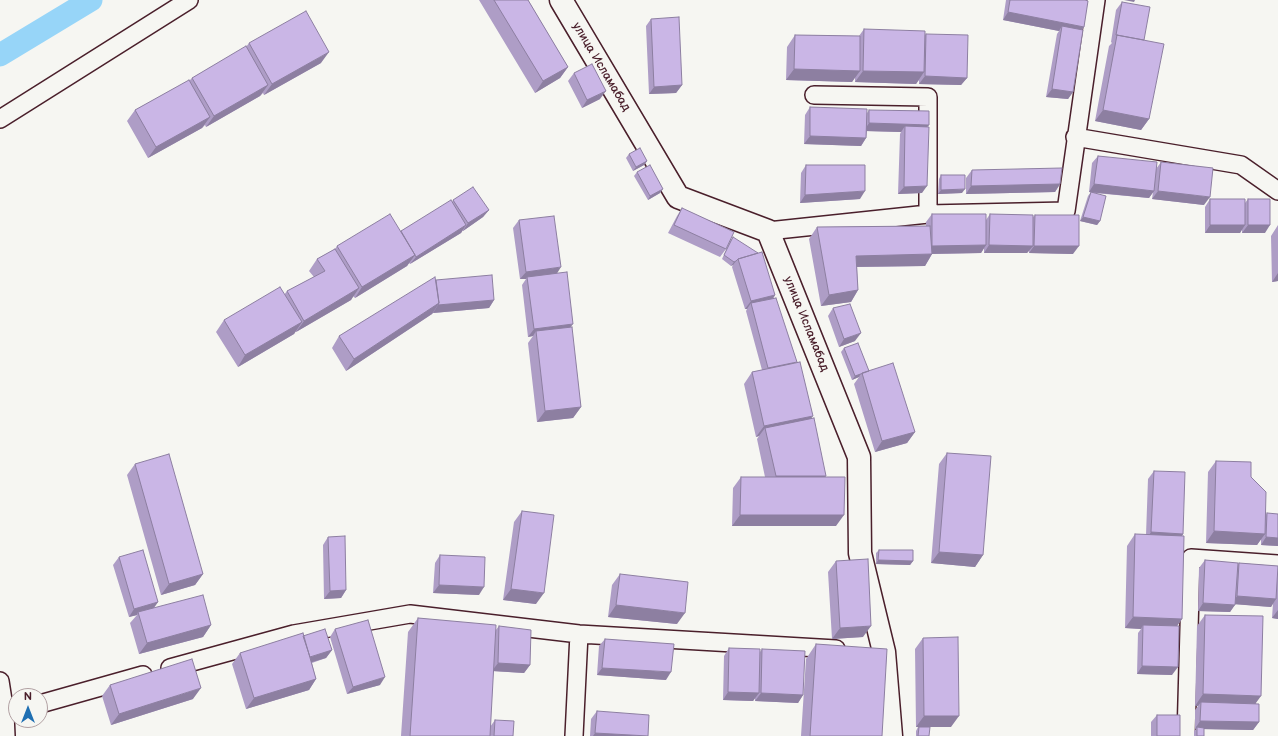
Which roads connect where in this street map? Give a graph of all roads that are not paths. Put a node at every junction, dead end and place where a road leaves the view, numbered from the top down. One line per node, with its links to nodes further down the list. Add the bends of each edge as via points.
1 (189, 0): 5 (street)
2 (561, 0): 9 (street, улица Исламабад, via 678,197)
3 (1096, 0): 6 (street)
4 (814, 95): 8 (street, via 928,97)
5 (0, 119)
6 (1075, 137): 7 (street, via 1241,165); 8 (street, via 1066,211)
7 (1278, 192)
8 (928, 214): 9 (street)
9 (768, 231): 12 (street, улица Исламабад, via 859,457 860,554)
10 (1278, 564): 20 (street, via 1191,558)
11 (579, 634): 12 (street); 14 (street, via 410,614 294,634); 18 (street)
12 (869, 651): 19 (street, улица Исламабад)
13 (0, 682): 15 (street)
14 (48, 702)
15 (8, 706)
16 (8, 724): 17 (street)
17 (6, 736)
18 (574, 736)
19 (890, 736)
20 (1186, 736)

